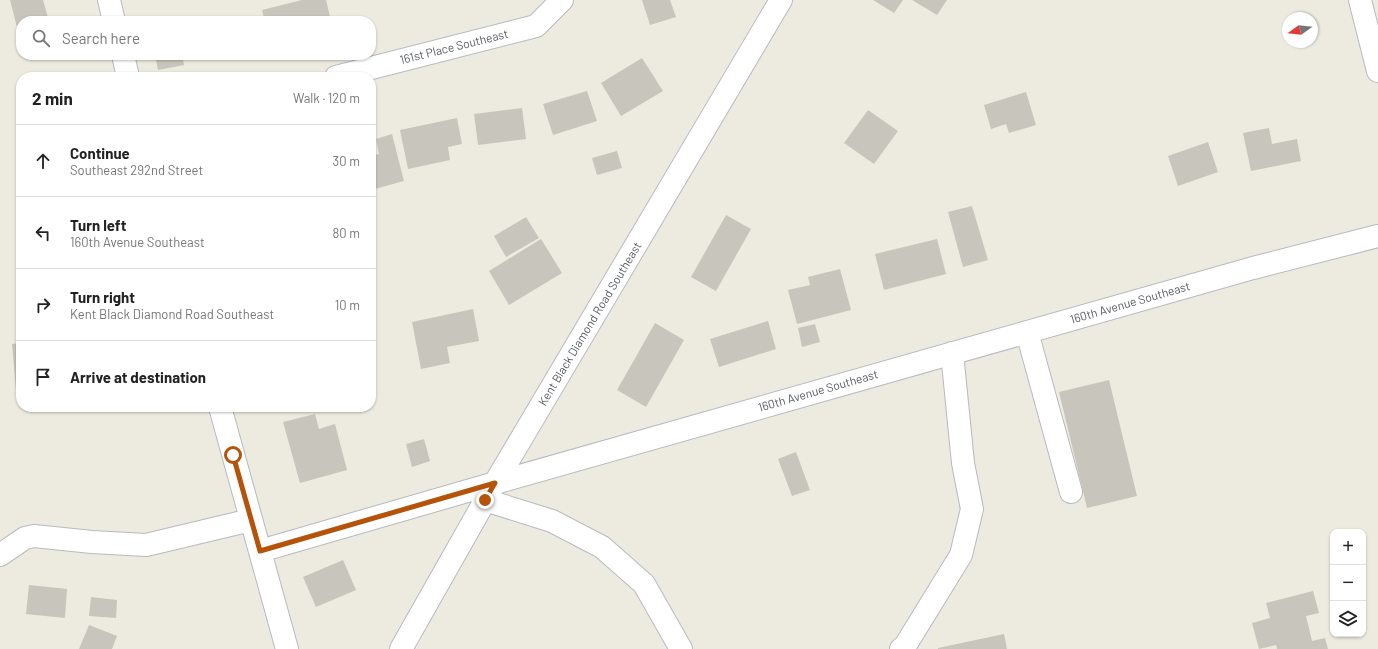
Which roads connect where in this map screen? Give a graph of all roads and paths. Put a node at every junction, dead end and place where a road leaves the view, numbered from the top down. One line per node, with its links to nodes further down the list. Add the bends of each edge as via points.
1 (109, 0): 5 (street)
2 (562, 0): 9 (street, 161st Place Southeast, via 536,26)
3 (781, 0): 14 (street, Kent Black Diamond Road Southeast)
4 (1360, 0): 7 (street)
5 (113, 16)
6 (124, 60): 8 (street)
7 (1378, 71)
8 (127, 72)
9 (356, 72)
10 (1378, 236): 11 (street, 160th Avenue Southeast, via 1253,268)
11 (1027, 332): 12 (street, 160th Avenue Southeast); 15 (street)
12 (952, 353): 14 (street, 160th Avenue Southeast); 22 (street, via 964,463 972,509 962,555)
13 (221, 412): 16 (street)
14 (490, 492): 17 (street, 160th Avenue Southeast); 20 (street, Kent Black Diamond Road Southeast); 21 (street, via 602,547 644,584)
15 (1071, 492)
16 (251, 520): 17 (street); 18 (street, via 146,545 34,536 25,538)
17 (260, 551): 19 (street)
18 (0, 555)
19 (287, 649)
20 (401, 649)
21 (681, 649)
22 (901, 649)

